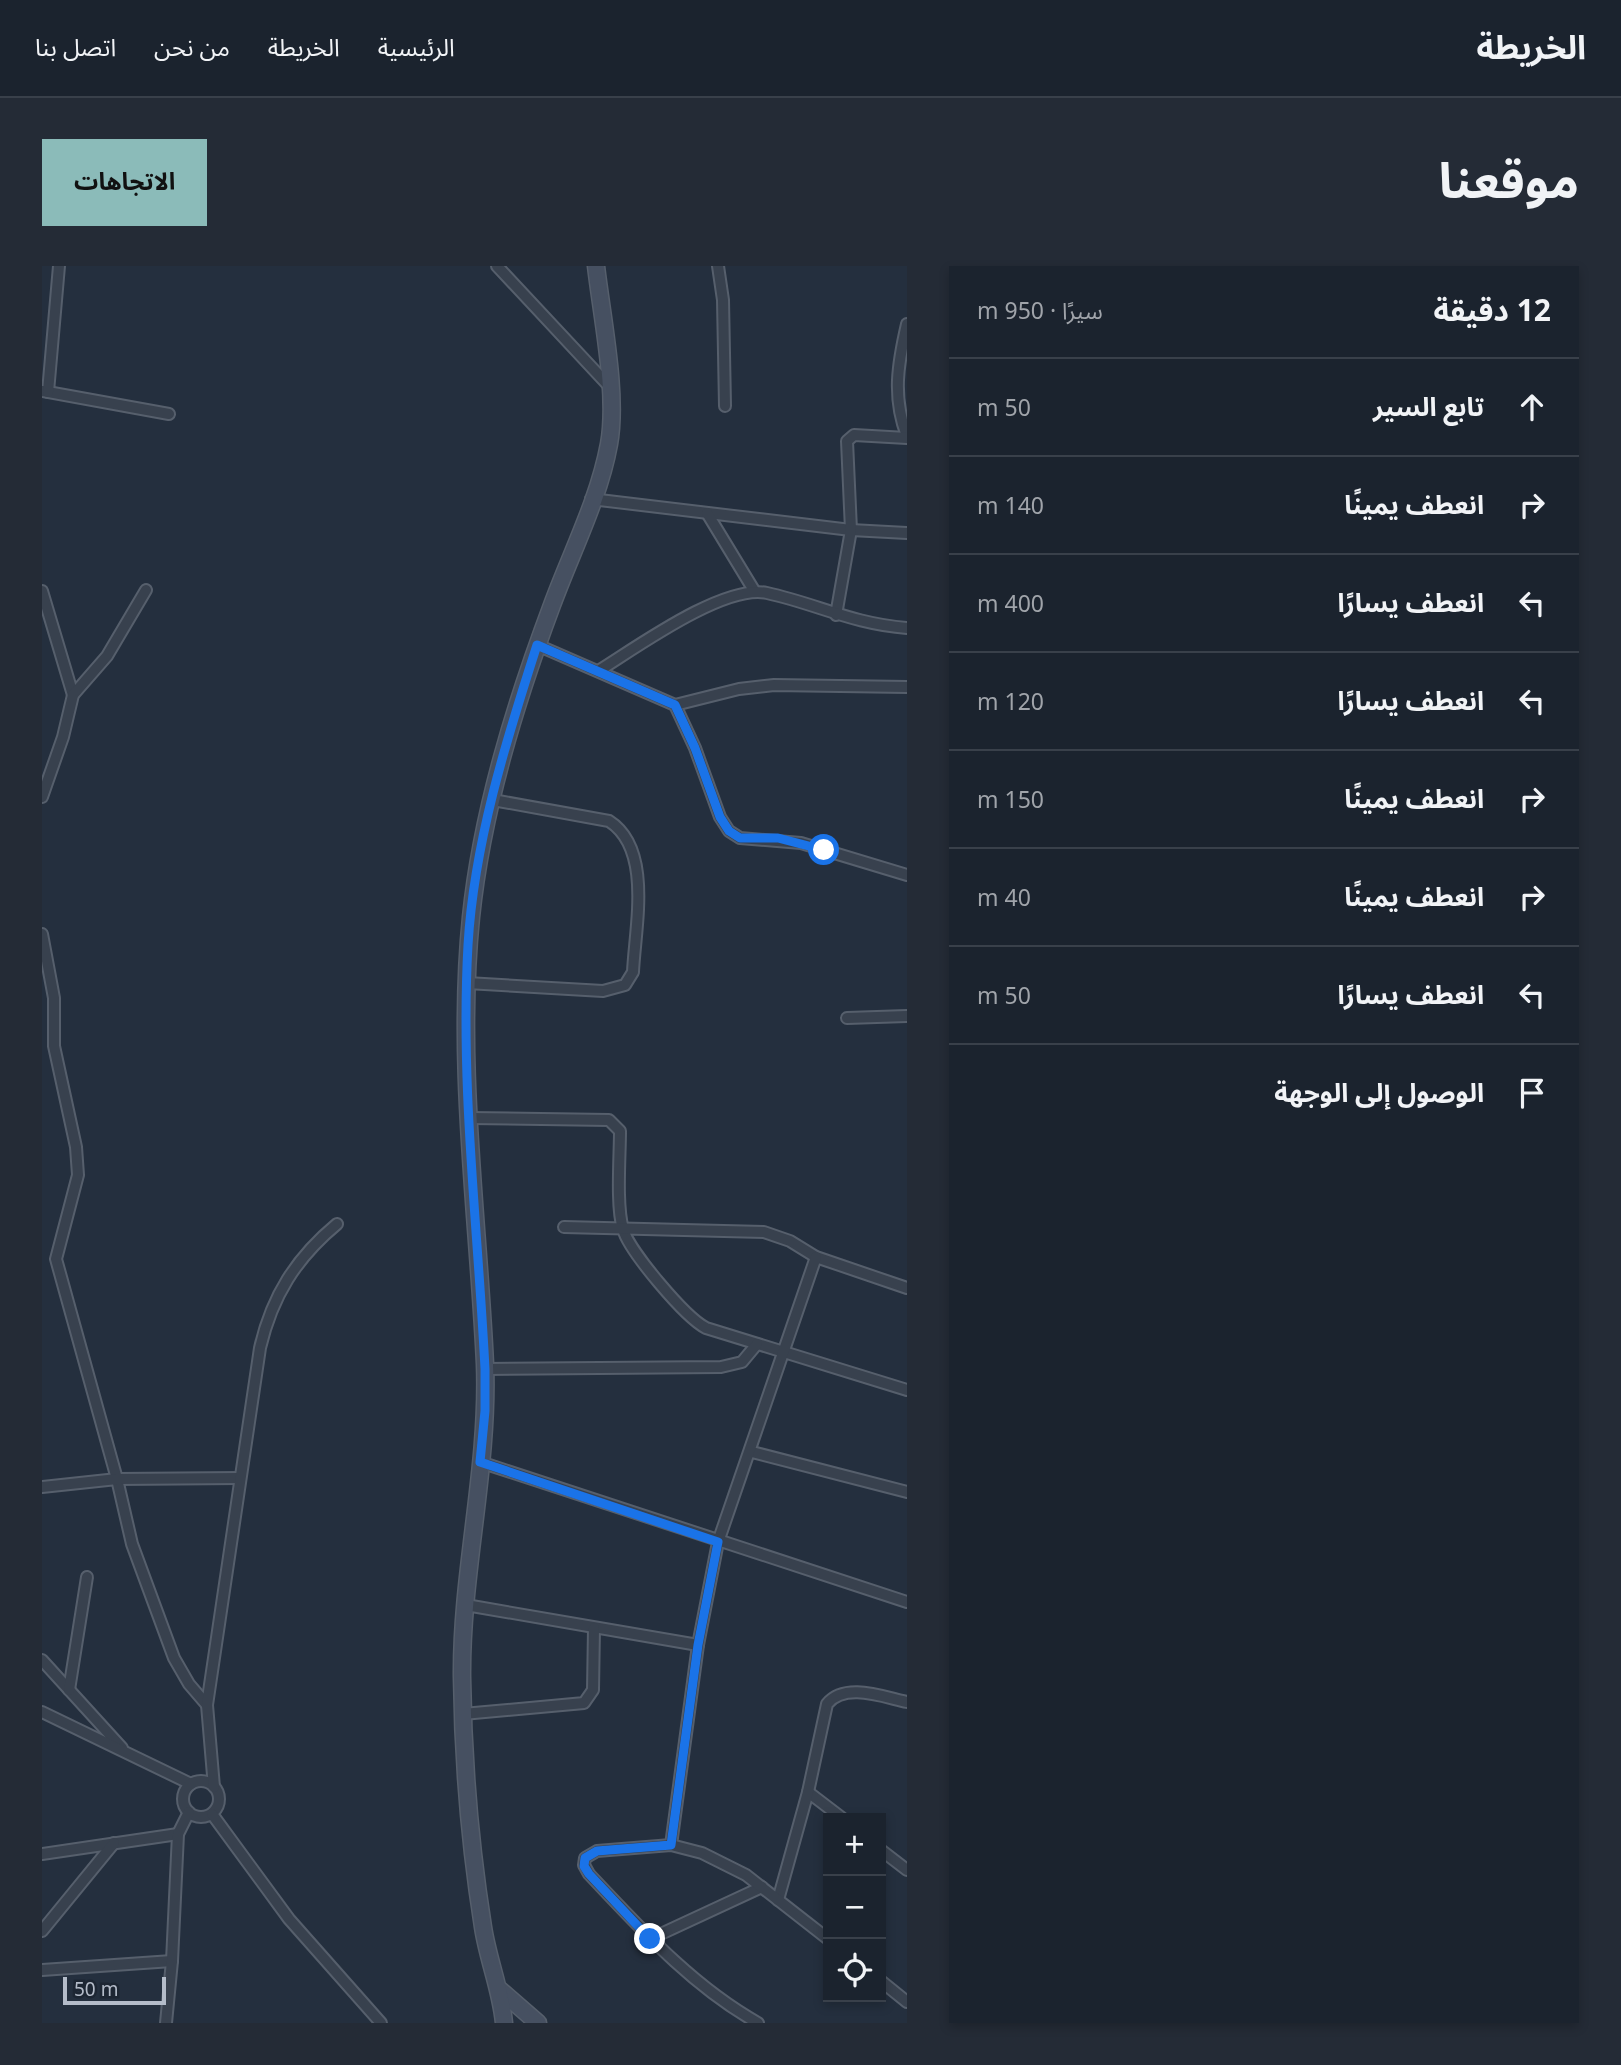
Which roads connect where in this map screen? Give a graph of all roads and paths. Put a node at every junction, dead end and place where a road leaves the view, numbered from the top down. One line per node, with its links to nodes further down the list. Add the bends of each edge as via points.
1 (60, 266): 7 (street)
2 (497, 266): 6 (street)
3 (596, 266): 6 (street)
4 (719, 266): 8 (street)
5 (907, 324): 10 (street, via 896,393)
6 (609, 386): 11 (street, via 609,447)
7 (45, 392): 9 (street)
8 (724, 406)
9 (169, 414)
10 (907, 435): 13 (street, via 849,438)
11 (592, 499): 12 (street); 20 (street)
12 (706, 513): 13 (street); 17 (street)
13 (851, 530): 14 (street); 18 (street)
14 (907, 533)
15 (146, 590): 23 (street, via 107,656)
16 (42, 591): 23 (street)
17 (755, 592): 18 (street); 21 (street, via 723,599)
18 (836, 615): 19 (street)
19 (907, 628)
20 (537, 645): 21 (street); 26 (street)
21 (600, 670): 24 (street)
22 (907, 687): 24 (street, via 774,685)
23 (73, 695): 25 (street)
24 (675, 705): 27 (street, via 729,831 740,838 801,842)
25 (42, 797)
26 (493, 800): 29 (street, via 472,903); 29 (street, via 609,821 619,827 638,864 633,972 625,985 603,991)
27 (907, 876)
28 (42, 934): 45 (street, via 54,998 54,1046 79,1175 56,1259)
29 (467, 982): 32 (street)
30 (907, 1016): 31 (street)
31 (847, 1018)
32 (469, 1118): 34 (street, via 609,1120 616,1124 620,1130); 40 (street)
33 (337, 1224): 44 (street, via 298,1262 267,1317)
34 (622, 1226): 35 (street); 36 (street, via 764,1232); 38 (street, via 636,1252 696,1323)
35 (564, 1227)
36 (816, 1257): 37 (street); 39 (street)
37 (907, 1288)
38 (757, 1344): 39 (street); 40 (street, via 742,1362 721,1367)
39 (785, 1353): 41 (street); 42 (street)
40 (485, 1369): 43 (street)
41 (907, 1390)
42 (752, 1452): 47 (street); 48 (street)
43 (480, 1462): 48 (street); 51 (street)
44 (240, 1478): 45 (street); 57 (street)
45 (117, 1479): 46 (street); 57 (street, via 132,1544 174,1658)
46 (42, 1487)
47 (907, 1492)
48 (718, 1542): 50 (street); 53 (street)
49 (86, 1577): 55 (street)
50 (907, 1602)
51 (466, 1605): 52 (street); 59 (street)
52 (594, 1628): 53 (street); 59 (street, via 593,1690 584,1703)
53 (698, 1645): 69 (street)
54 (42, 1660): 55 (street)
55 (69, 1690): 60 (street)
56 (907, 1702): 63 (street, via 860,1693 833,1696 823,1716)
57 (207, 1705): 62 (street)
58 (42, 1712): 60 (street)
59 (463, 1714): 81 (street, via 478,1893)
60 (127, 1752): 61 (street)
61 (191, 1784): 62 (street, via 203,1781); 64 (street, via 184,1794)
62 (214, 1787): 66 (street, via 219,1798)
63 (808, 1791): 65 (street); 74 (street)
64 (189, 1812): 66 (street, via 200,1817); 67 (street)
65 (836, 1813)
66 (212, 1814): 84 (street, via 289,1919)
67 (178, 1834): 68 (street); 78 (street)
68 (114, 1843): 70 (street); 75 (street)
69 (671, 1845): 73 (street, via 728,1864); 76 (street, via 597,1851 585,1858 589,1874)
70 (42, 1854)
71 (886, 1854): 72 (street)
72 (907, 1870)
73 (762, 1887): 74 (street); 76 (street)
74 (778, 1900): 77 (street)
75 (42, 1931)
76 (650, 1939): 87 (street, via 699,1983)
77 (827, 1939)
78 (172, 1961): 79 (street); 83 (street)
79 (42, 1970)
80 (886, 1985): 82 (street)
81 (500, 1990): 85 (street); 86 (street)
82 (907, 2002)
83 (166, 2023)
84 (381, 2023)
85 (504, 2023)
86 (538, 2023)
87 (758, 2023)

